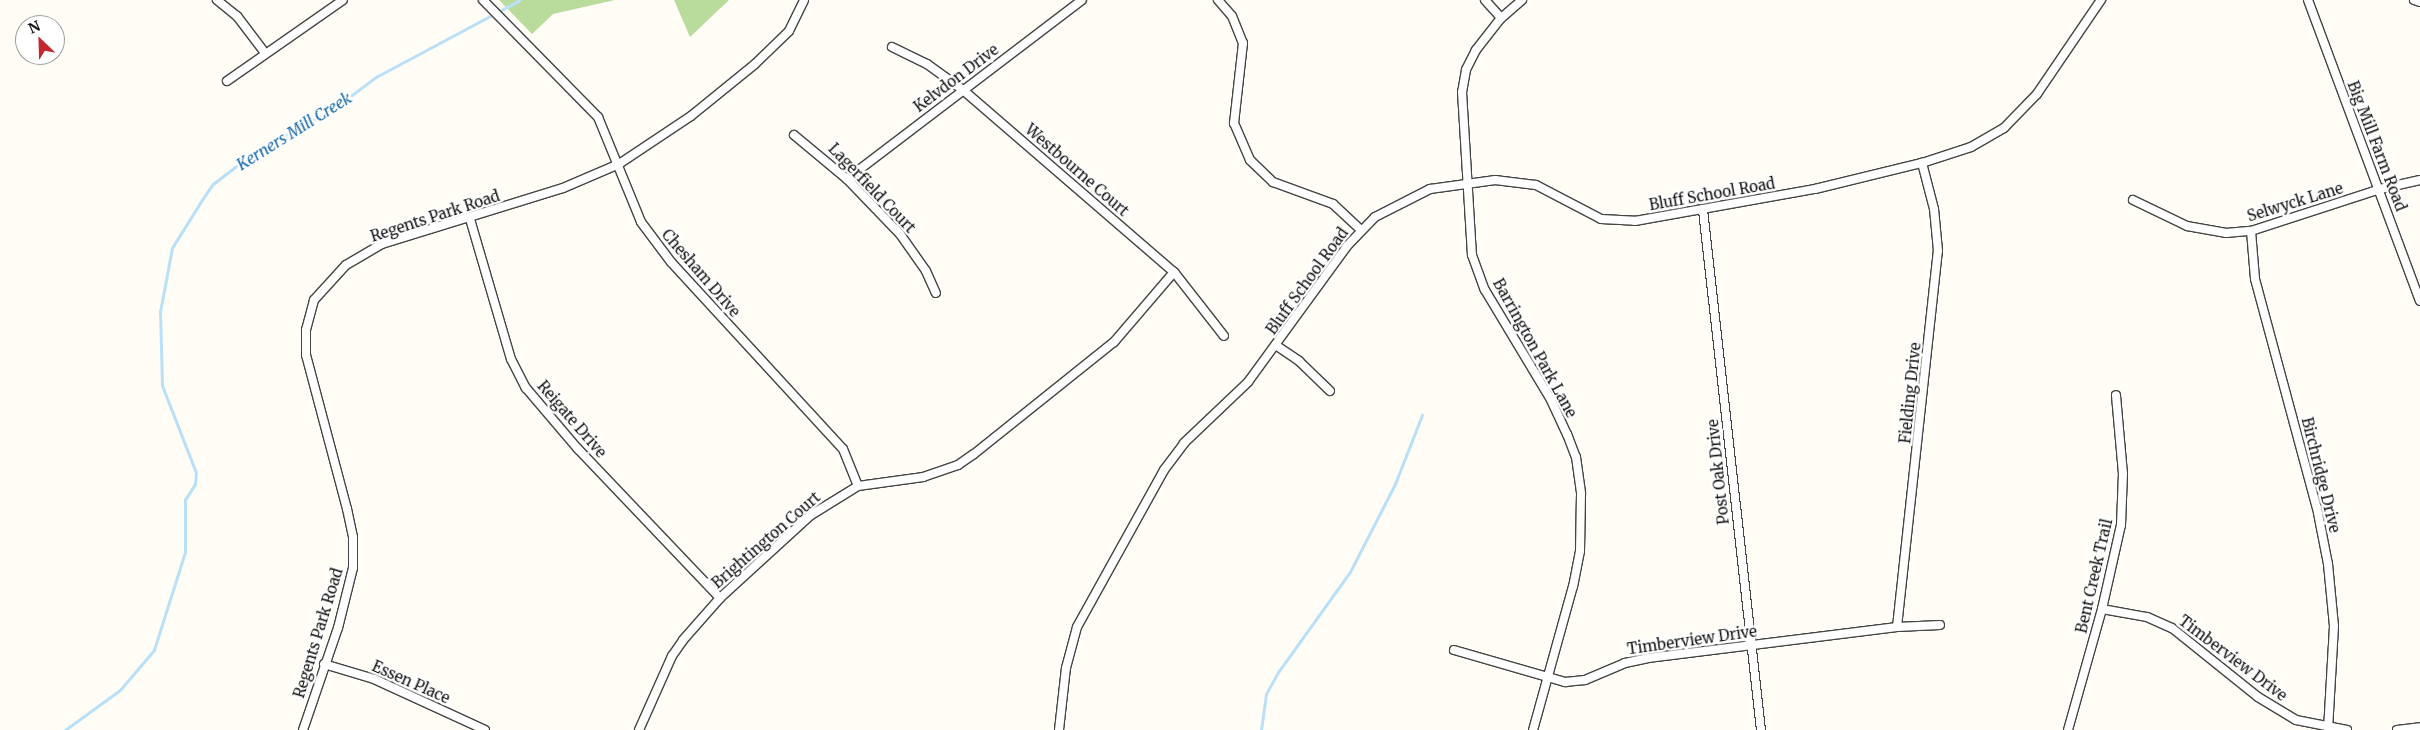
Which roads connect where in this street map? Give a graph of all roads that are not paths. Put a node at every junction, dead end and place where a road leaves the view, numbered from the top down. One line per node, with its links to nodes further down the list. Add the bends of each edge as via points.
1 (217, 0): 16 (street, via 237,16)
2 (343, 0): 16 (street)
3 (483, 0): 20 (street, Chesham Drive, via 598,117)
4 (804, 0): 20 (street, Regents Park Road, via 789,31 755,64 691,116)
5 (1082, 0): 18 (street, Kelvdon Drive)
6 (1218, 0): 29 (street, via 1232,16 1243,43 1234,123 1250,160 1273,182 1333,204)
7 (1485, 0): 14 (street)
8 (1522, 0): 14 (street, Barrington Park Lane)
9 (2088, 0): 13 (street)
10 (2308, 0): 25 (street, Big Mill Farm Road)
11 (2414, 0): 12 (street)
12 (2420, 2)
13 (2098, 3): 21 (street, Bluff School Road, via 2037,94 2004,128 1971,147)
14 (1501, 18): 24 (street, Barrington Park Lane, via 1476,50 1466,70 1463,108)
15 (892, 47): 18 (street, Westbourne Court, via 927,64)
16 (265, 53): 17 (street)
17 (227, 81)
18 (963, 90): 22 (street, Kelvdon Drive); 31 (street, Westbourne Court)
19 (794, 135): 22 (street, Lagerfield Court)
20 (619, 164): 28 (street, Regents Park Road, via 563,188); 38 (street, Chesham Drive, via 641,222 670,262 843,450)
21 (1922, 164): 27 (street, Bluff School Road); 42 (street, Fielding Drive, via 1934,209 1938,251)
22 (847, 179): 32 (street, Lagerfield Court, via 900,234 926,271)
23 (2420, 180): 25 (street, Selwyck Lane)
24 (1470, 182): 27 (street, Bluff School Road, via 1495,180 1536,185 1601,219 1616,222); 29 (street, Bluff School Road, via 1412,196 1376,217); 46 (street, Barrington Park Lane, via 1472,256 1485,290 1551,400 1576,458 1581,494 1580,550)
25 (2380, 189): 30 (street, Selwyck Lane); 33 (street, Big Mill Farm Road)
26 (2133, 200): 30 (street, Selwyck Lane, via 2187,226 2226,233)
27 (1703, 210): 43 (street, Post Oak Drive)
28 (470, 219): 39 (street, Reigate Drive, via 511,359 526,388 578,449); 45 (street, Regents Park Road, via 382,244 338,272 314,300 306,330 306,355 353,537 353,568)
29 (1362, 230): 35 (street, Bluff School Road, via 1335,262)
30 (2251, 231): 48 (street, Birchridge Drive, via 2255,279 2317,508 2328,564 2334,626)
31 (1174, 272): 34 (street, Westbourne Court); 38 (street, Brightington Court, via 1114,342 958,465 923,477)
32 (936, 293)
33 (2420, 302)
34 (1224, 336)
35 (1277, 346): 36 (street, via 1299,361); 52 (street, Bluff School Road, via 1248,382 1184,443 1164,470 1077,627 1066,668)
36 (1330, 391)
37 (2116, 394): 40 (street, Bent Creek Trail, via 2123,474 2121,525)
38 (858, 486): 39 (street, Brightington Court, via 811,515)
39 (720, 598): 51 (street, Brightington Court, via 672,656)
40 (2102, 609): 48 (street, Timberview Drive, via 2147,617 2172,628 2276,710 2296,720); 55 (street, Bent Creek Trail)
41 (1940, 625): 42 (street, Timberview Drive)
42 (1897, 627): 43 (street, Timberview Drive)
43 (1752, 645): 46 (street, Timberview Drive, via 1648,658 1625,663 1586,680 1565,682); 54 (street, Post Oak Drive)
44 (1454, 650): 46 (street, Timberview Drive)
45 (324, 664): 49 (street, Regents Park Road); 50 (street, Essen Place, via 374,679)
46 (1549, 678): 53 (street, Barrington Park Lane)
47 (2420, 727): 57 (street)
48 (2328, 728): 56 (street, Timberview Drive)
49 (304, 730)
50 (485, 730)
51 (639, 730)
52 (1058, 730)
53 (1533, 730)
54 (1760, 730)
55 (2068, 730)
56 (2347, 730)
57 (2397, 730)

